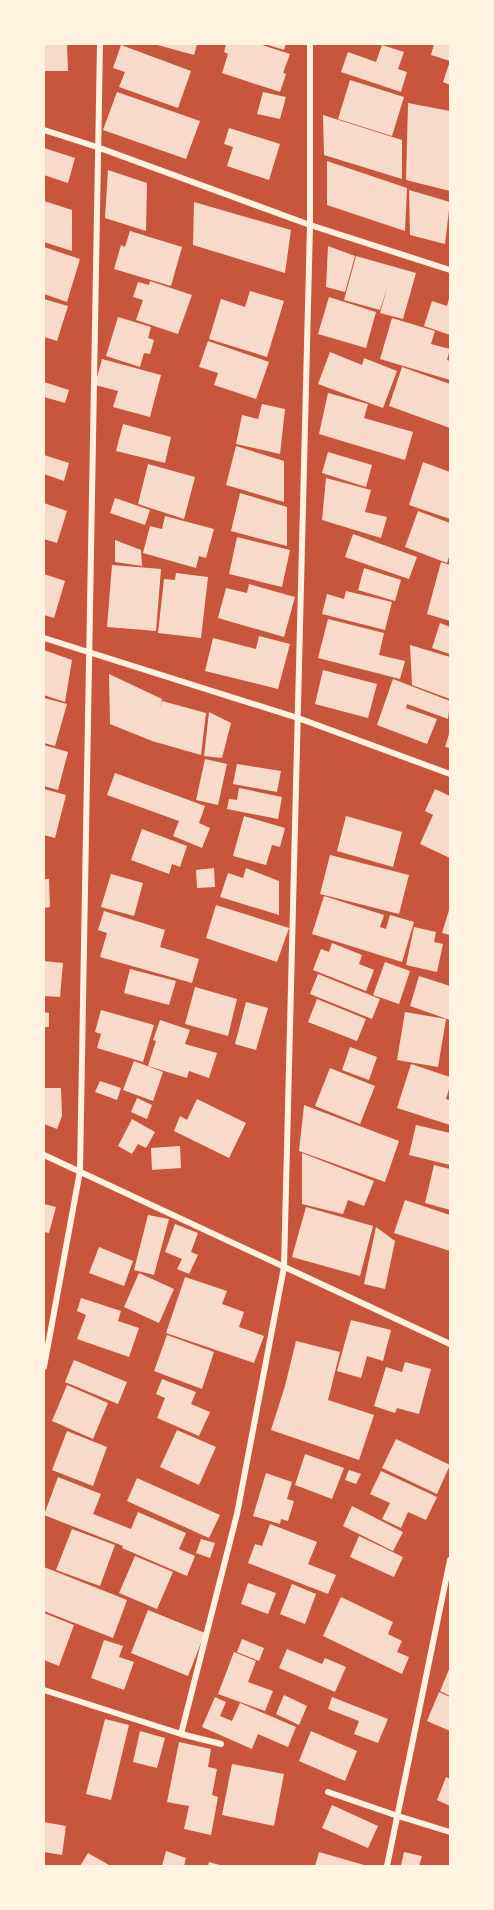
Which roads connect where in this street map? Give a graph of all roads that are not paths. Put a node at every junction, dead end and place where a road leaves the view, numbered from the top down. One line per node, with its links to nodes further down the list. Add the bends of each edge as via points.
1 (100, 44): 4 (street)
2 (310, 44): 5 (street)
3 (44, 130): 4 (street)
4 (97, 147): 5 (street); 8 (street)
5 (310, 225): 6 (street); 9 (street)
6 (450, 270)
7 (44, 638): 8 (street)
8 (90, 654): 9 (street); 12 (street)
9 (298, 718): 10 (street); 13 (street)
10 (450, 774)
11 (44, 1155): 12 (street)
12 (80, 1171): 13 (street); 15 (street)
13 (284, 1267): 14 (street); 18 (street, via 237,1514)
14 (450, 1344)
15 (44, 1367)
16 (450, 1560): 21 (street)
17 (44, 1690): 18 (street)
18 (181, 1734): 19 (street)
19 (221, 1744)
20 (328, 1792): 21 (street)
21 (398, 1816): 22 (street); 23 (street)
22 (450, 1832)
23 (387, 1866)

